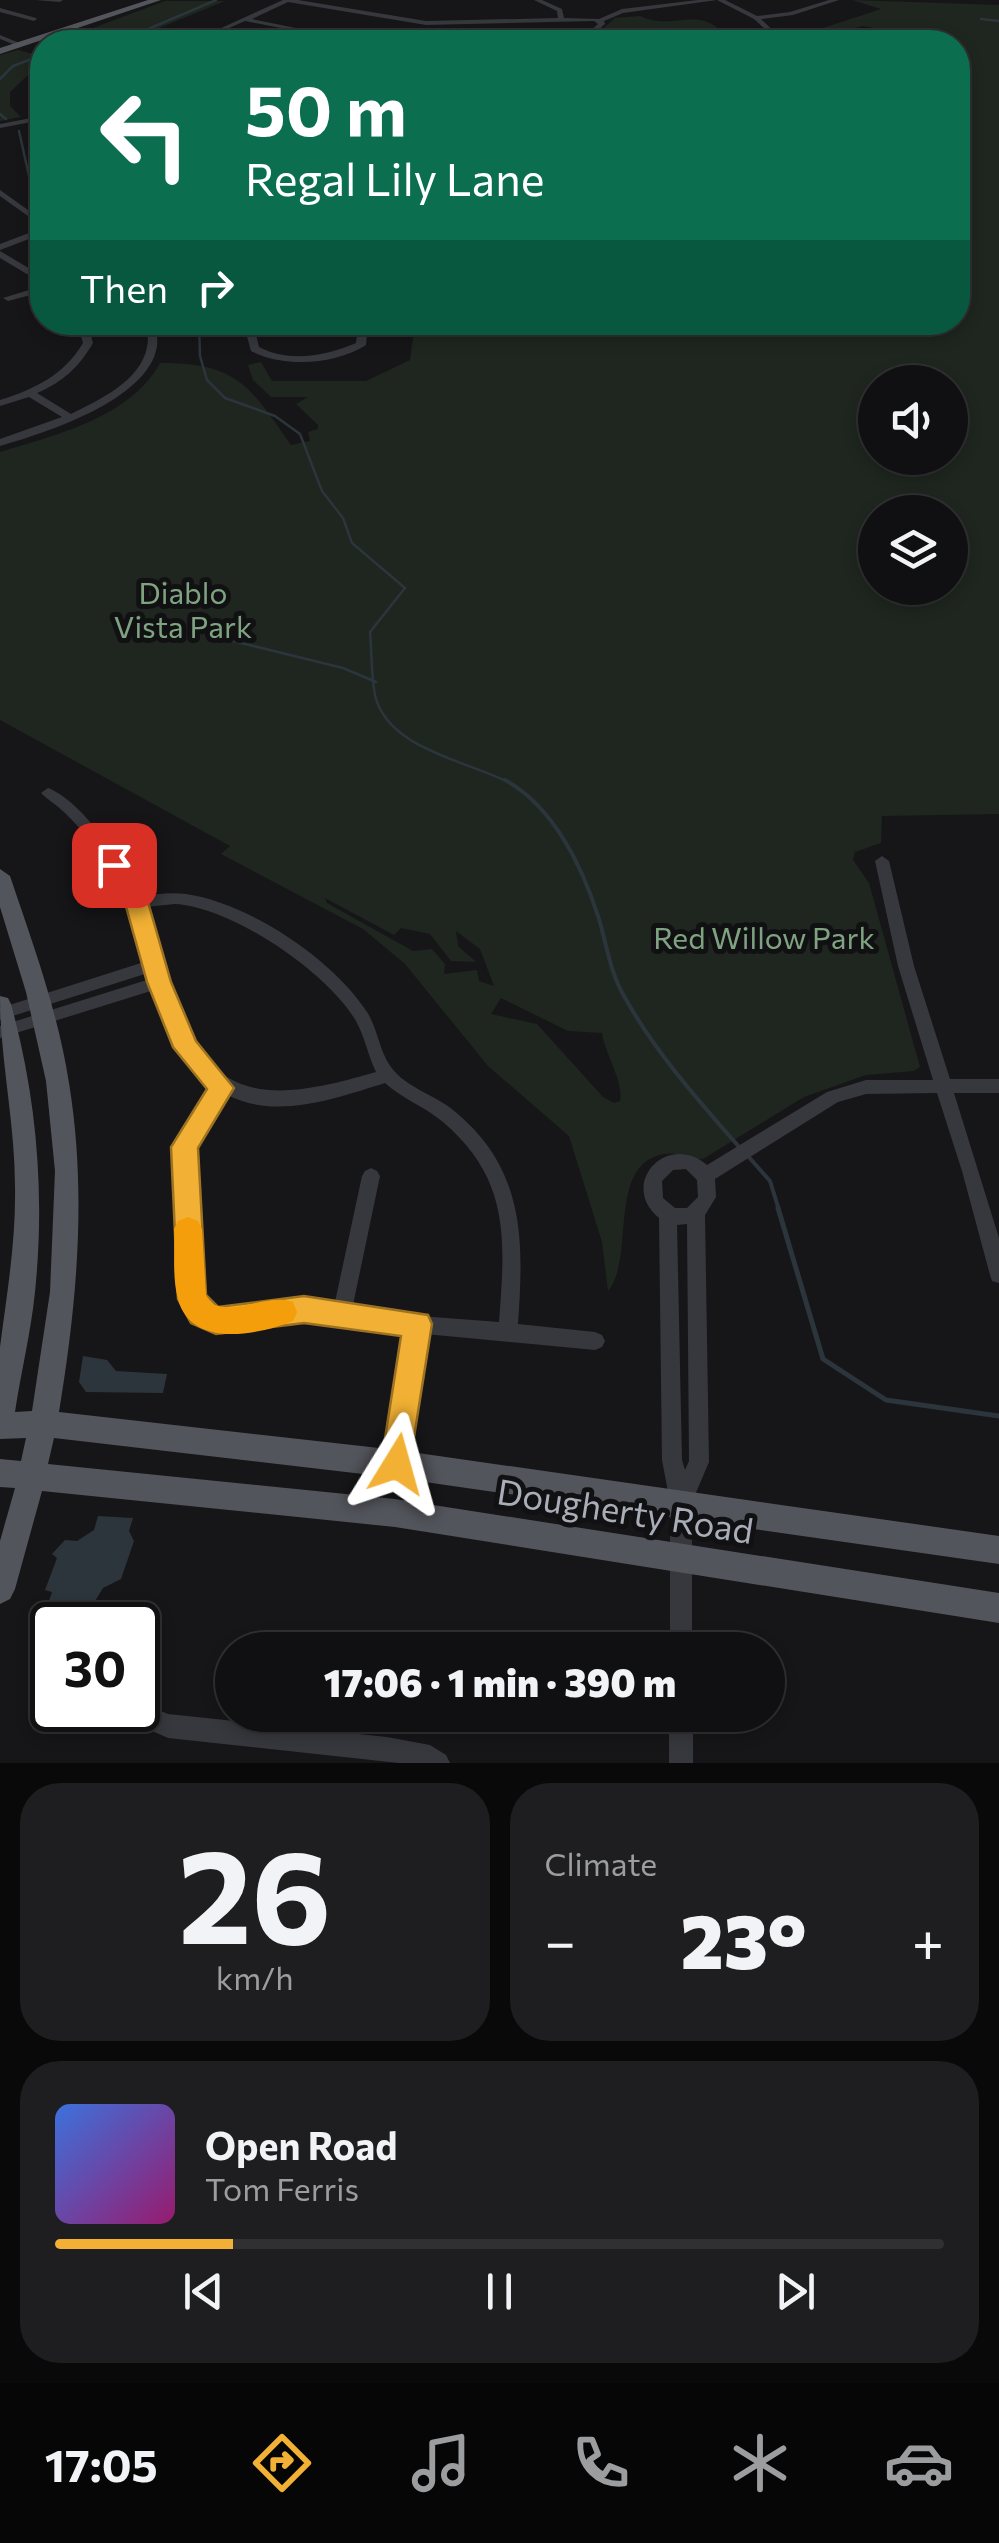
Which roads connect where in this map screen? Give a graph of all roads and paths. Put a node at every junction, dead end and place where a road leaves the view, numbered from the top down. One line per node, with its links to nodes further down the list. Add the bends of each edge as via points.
1 (38, 0): 2 (street)
2 (60, 0)
3 (143, 0): 17 (main road)
4 (156, 0): 18 (main road)
5 (287, 0): 12 (street, via 426,22); 15 (street)
6 (537, 0): 12 (street)
7 (642, 0): 10 (street)
8 (717, 0): 10 (street); 13 (street)
9 (836, 0): 13 (street)
10 (651, 6): 16 (street)
11 (0, 13): 14 (street)
12 (565, 17): 16 (street)
13 (756, 18): 22 (street)
14 (34, 19)
15 (244, 19): 19 (street); 20 (street)
16 (600, 21): 21 (street)
17 (57, 30)
18 (61, 30)
19 (220, 30)
20 (300, 30)
21 (593, 30)
22 (769, 30)
23 (0, 37): 26 (street)
24 (30, 39): 26 (main road)
25 (30, 40): 26 (main road)
26 (17, 44): 27 (main road)
27 (0, 48)
28 (30, 120): 29 (street)
29 (0, 126)
30 (1, 195): 31 (street)
31 (30, 218)
32 (30, 233): 33 (street)
33 (0, 246)
34 (0, 254): 35 (street)
35 (30, 273)
36 (30, 292): 37 (street)
37 (8, 298)
38 (86, 335): 42 (street, via 80,360)
39 (152, 335): 44 (street, via 146,363 114,395)
40 (251, 335): 41 (street, via 254,349 284,358 342,354 360,345)
41 (361, 335)
42 (31, 394): 43 (street); 44 (street)
43 (0, 403)
44 (73, 419): 45 (street)
45 (0, 442)
46 (48, 793): 49 (street, via 68,804)
47 (882, 861): 55 (street, via 908,980)
48 (0, 876): 51 (main road)
49 (136, 902): 50 (street); 53 (street, via 197,902 293,951 363,1018)
50 (156, 973): 51 (street); 56 (street, via 186,1047)
51 (42, 1010): 52 (street); 67 (main road, via 62,1110 66,1188)
52 (2, 1019): 66 (main road, via 22,1097 27,1206 22,1293)
53 (388, 1076): 56 (street, via 295,1097); 64 (street, via 446,1114 491,1159 508,1202 514,1245)
54 (999, 1086): 55 (street)
55 (945, 1087): 57 (street, via 866,1088 833,1098); 61 (street)
56 (222, 1088): 62 (street, via 184,1147 192,1299 216,1320)
57 (712, 1171): 59 (street, via 678,1163 656,1172 650,1193); 60 (street, via 710,1196)
58 (372, 1176): 62 (street)
59 (668, 1212): 60 (street); 71 (street, via 672,1460)
60 (696, 1212): 71 (street, via 699,1462)
61 (999, 1276)
62 (342, 1312): 63 (street)
63 (417, 1324): 64 (street); 68 (street)
64 (508, 1329): 65 (street)
65 (595, 1341)
66 (0, 1424): 67 (main road, Dougherty Road)
67 (47, 1424): 68 (main road, Dougherty Road); 70 (main road)
68 (397, 1464): 71 (main road, Dougherty Road)
69 (0, 1473): 70 (main road, Dougherty Road)
70 (32, 1476): 73 (main road, Dougherty Road, via 396,1513); 74 (main road)
71 (681, 1502): 72 (main road, Dougherty Road); 73 (street)
72 (999, 1550)
73 (680, 1559): 75 (main road, Dougherty Road); 76 (street)
74 (0, 1589)
75 (999, 1608)
76 (681, 1632)
77 (160, 1723): 79 (street, via 387,1749)
78 (681, 1732): 80 (street)
79 (438, 1763)
80 (681, 1763)

